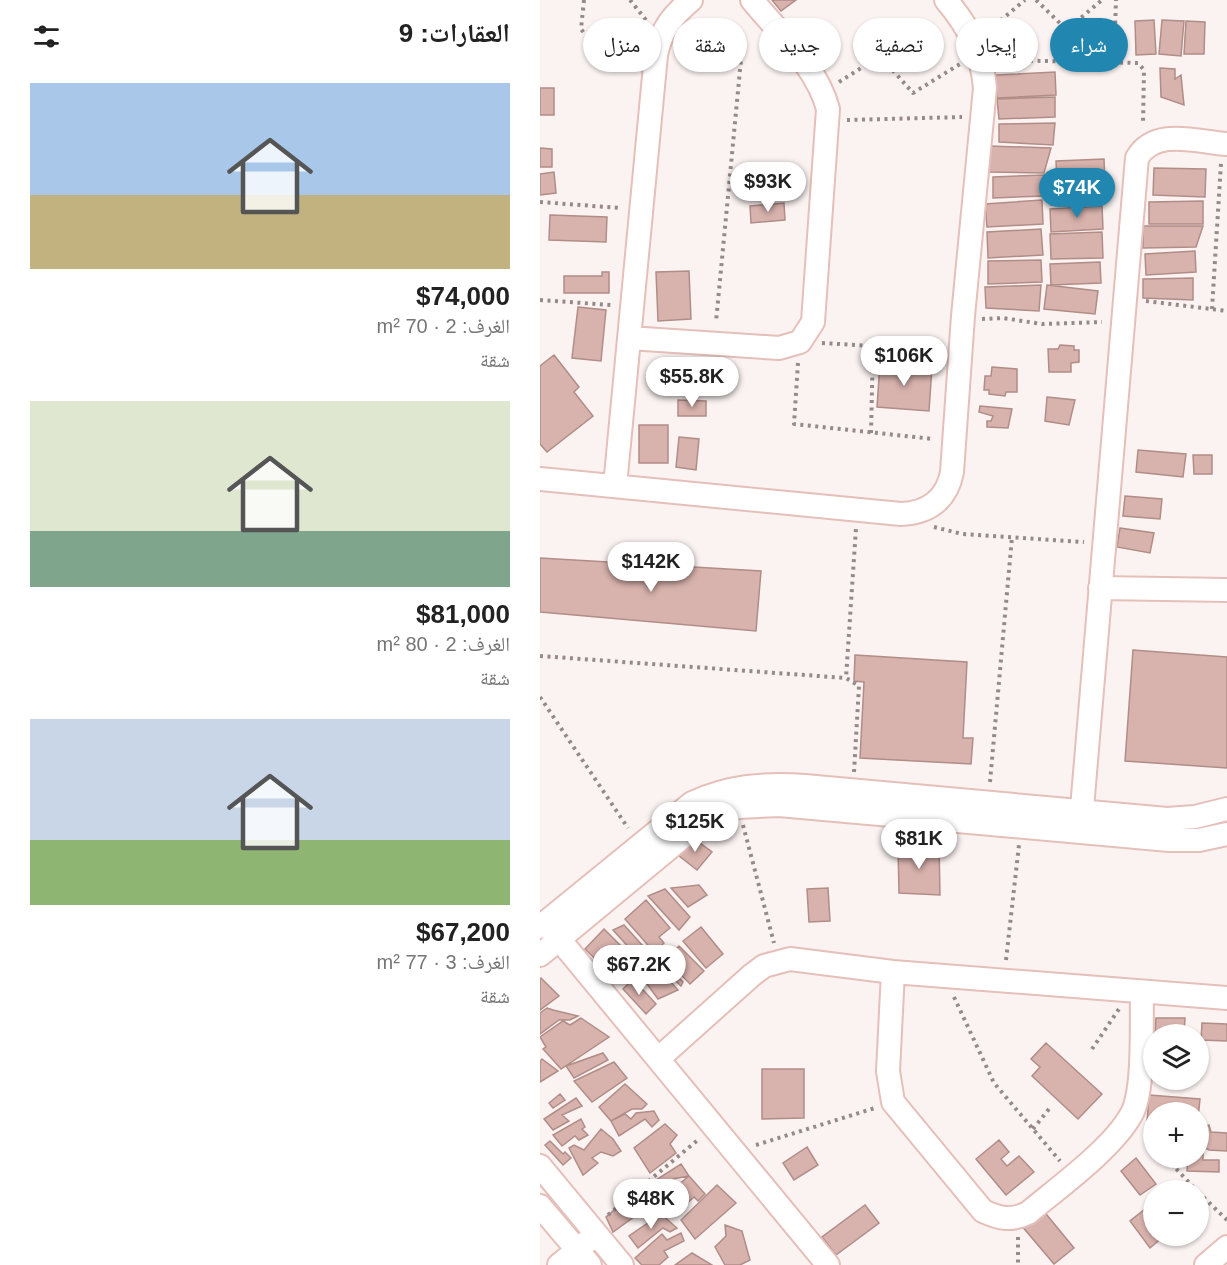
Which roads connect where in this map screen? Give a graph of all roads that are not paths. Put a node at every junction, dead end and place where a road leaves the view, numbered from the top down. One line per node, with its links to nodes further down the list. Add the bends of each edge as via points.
1 (691, 0): 5 (street, via 669,20 659,40)
2 (752, 0): 5 (street, via 823,92 828,120 813,322 800,342 779,348)
3 (946, 0): 7 (street, via 978,51 985,88 955,441 950,484 944,495 930,507 914,513)
4 (1225, 144): 8 (street, via 1158,140 1142,150 1136,168)
5 (629, 338): 7 (street)
6 (540, 479): 7 (street)
7 (615, 486)
8 (1100, 588): 9 (street); 12 (street)
9 (1227, 590)
10 (805, 797): 12 (street, via 1021,827); 12 (street, via 853,790 988,804); 14 (street, via 738,807 702,821); 14 (street, via 752,784 721,790 692,803 639,845)
11 (1227, 809): 12 (street, via 1195,817)
12 (1081, 822): 13 (street, via 1169,840 1199,840)
13 (1227, 834)
14 (548, 929): 15 (street); 19 (street)
15 (540, 955)
16 (892, 972): 17 (street); 17 (street, via 888,1071 892,1102 983,1211 999,1218 1017,1219 1028,1213 1114,1138 1132,1114 1139,1082); 19 (street, via 802,960 764,966)
17 (1137, 992): 18 (street)
18 (1227, 998)
19 (657, 1059): 27 (street)
20 (540, 1166): 22 (street)
21 (540, 1206): 24 (street)
22 (594, 1231): 24 (street); 25 (street)
23 (1227, 1247): 28 (street)
24 (584, 1257): 26 (street)
25 (617, 1263)
26 (560, 1265)
27 (828, 1265)
28 (1206, 1265)

